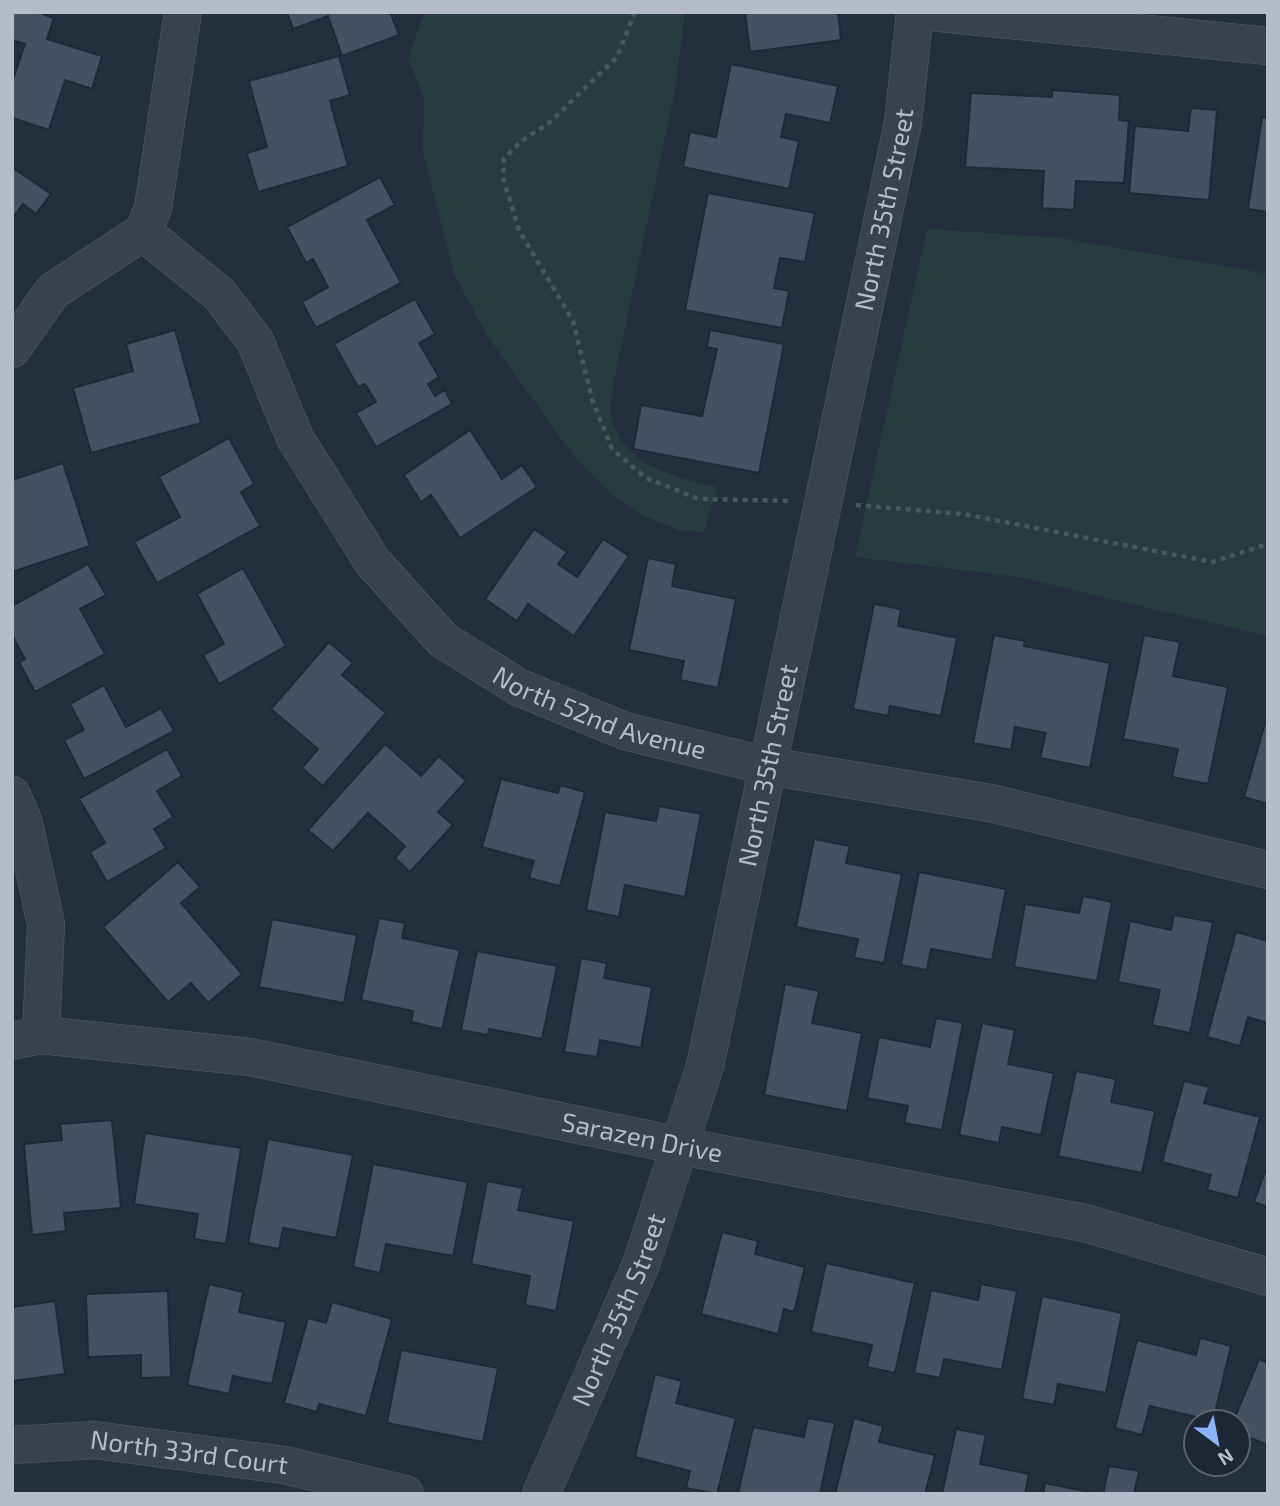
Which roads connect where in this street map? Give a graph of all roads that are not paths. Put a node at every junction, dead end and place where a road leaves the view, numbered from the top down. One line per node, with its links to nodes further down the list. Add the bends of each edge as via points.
1 (183, 12): 5 (street, via 153,208)
2 (915, 12): 7 (street, North 35th Street, via 903,122)
3 (930, 12): 4 (street)
4 (1268, 46)
5 (143, 232): 6 (street, via 53,290); 7 (street, North 52nd Avenue, via 219,294 255,341 295,438 365,550 443,640 518,687 625,731)
6 (12, 349)
7 (768, 766): 9 (street, North 52nd Avenue, via 990,803); 11 (street, North 35th Street, via 705,1066)
8 (12, 795): 10 (street, via 24,823 46,924)
9 (1268, 870)
10 (26, 1038): 11 (street, Sarazen Drive, via 250,1057)
11 (681, 1146): 12 (street, Sarazen Drive, via 1085,1223); 15 (street, North 35th Street, via 642,1262)
12 (1268, 1277)
13 (12, 1445): 14 (street, North 33rd Court, via 95,1440 284,1465)
14 (405, 1494)
15 (541, 1494)

